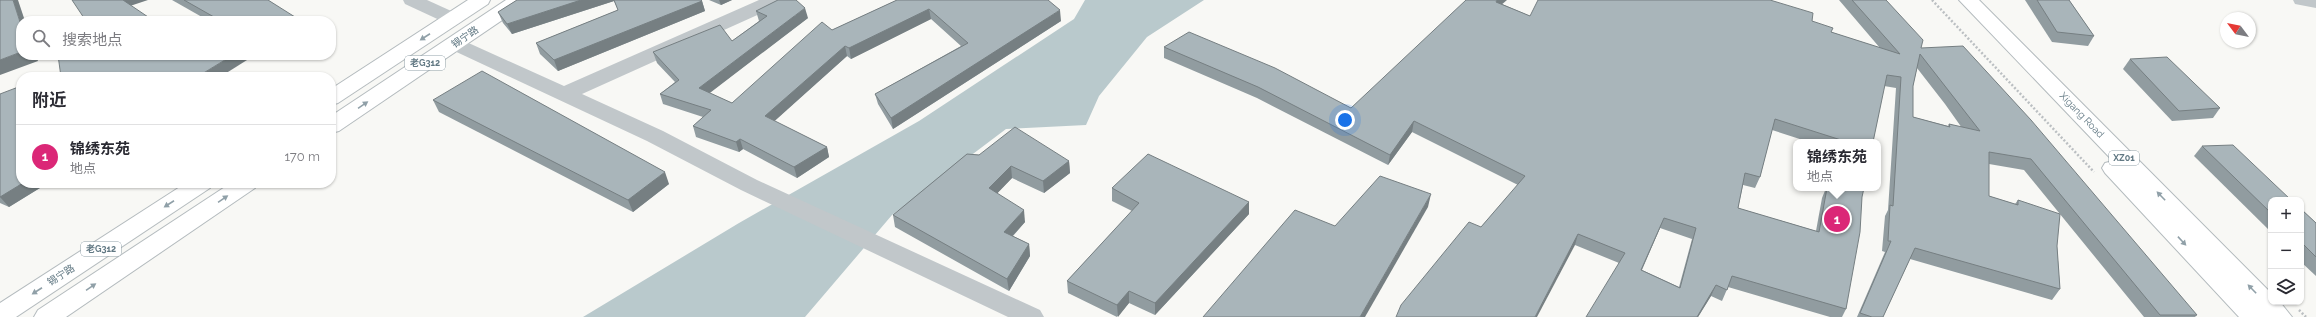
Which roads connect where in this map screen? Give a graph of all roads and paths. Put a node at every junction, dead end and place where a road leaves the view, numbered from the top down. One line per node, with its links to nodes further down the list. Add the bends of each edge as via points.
1 (412, 0): 10 (street)
2 (481, 0): 10 (main road, 老G312)
3 (520, 0): 11 (main road, 锡宁路 / 老G312)
4 (775, 0): 12 (street)
5 (1932, 0): 15 (path)
6 (1952, 0): 21 (main road, Xigang Road / XZ01, one-way to 21)
7 (1968, 0): 22 (main road, Xigang Road / XZ01, one-way to 7)
8 (2302, 0): 9 (street)
9 (2316, 2)
10 (453, 19): 13 (main road, 老G312, one-way to 13)
11 (455, 44): 12 (street); 14 (main road, 锡宁路 / 老G312, one-way to 11)
12 (565, 94): 20 (street, via 655,136 749,185)
13 (336, 95)
14 (336, 123)
15 (2095, 173)
16 (194, 188): 18 (main road, 锡宁路 / 老G312, one-way to 18)
17 (240, 188): 19 (main road, 老G312, one-way to 17)
18 (0, 315)
19 (47, 317)
20 (1031, 317)
21 (2254, 317)
22 (2279, 317)

